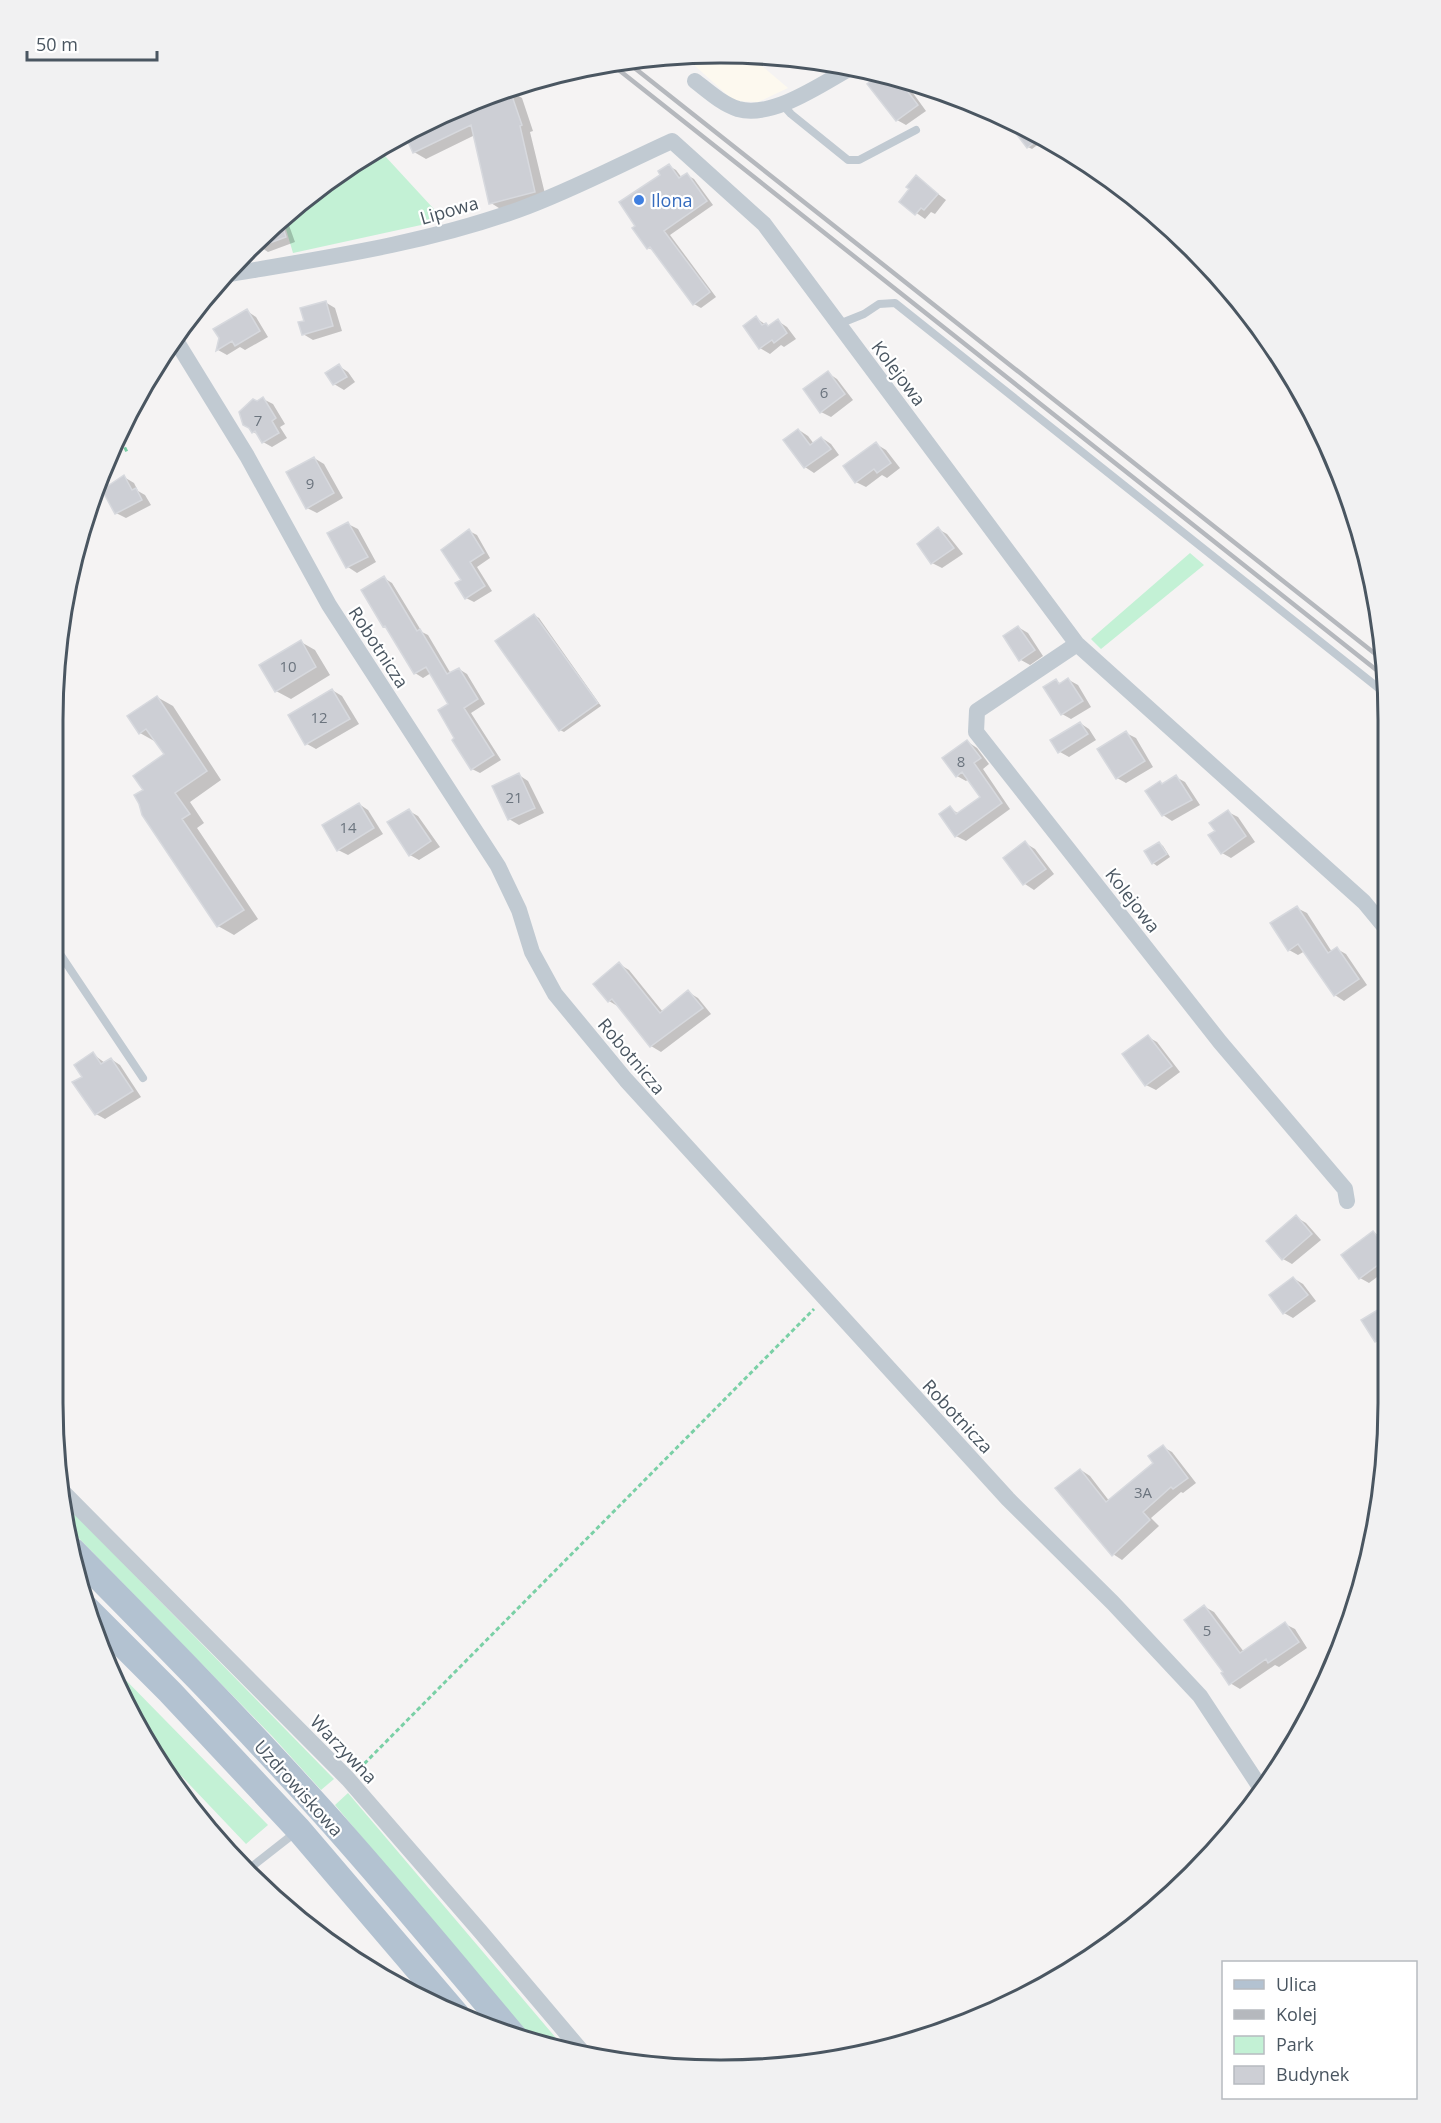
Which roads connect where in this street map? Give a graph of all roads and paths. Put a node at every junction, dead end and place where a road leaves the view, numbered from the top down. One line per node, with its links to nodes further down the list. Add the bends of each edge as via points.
1 (838, 74): 3 (street)
2 (695, 81): 3 (street, via 738,109 754,111)
3 (782, 104): 4 (lane, via 848,160 859,160)
4 (916, 130)
5 (672, 141): 6 (street, Lipowa, via 519,210 434,236); 7 (street, Kolejowa, via 764,224)
6 (241, 271)
7 (839, 324): 11 (street, Kolejowa); 12 (lane, via 879,304 895,303)
8 (180, 347): 17 (street, Robotnicza, via 247,456 329,605 498,866 519,910 531,952 555,994 626,1080)
9 (124, 446): 10 (path)
10 (127, 452)
11 (1077, 644): 13 (street, Kolejowa); 16 (street, Kolejowa, via 977,711 976,732 1220,1042 1345,1189)
12 (1377, 687)
13 (1378, 918)
14 (63, 958): 15 (lane)
15 (143, 1078)
16 (1347, 1201)
17 (824, 1299): 21 (path); 22 (street, Robotnicza, via 1008,1499 1200,1695)
18 (71, 1500): 21 (street, Warzywna)
19 (82, 1560): 26 (main road, Uzdrowiskowa, via 320,1808)
20 (101, 1621): 23 (main road, Uzdrowiskowa)
21 (348, 1779): 27 (street, Warzywna)
22 (1257, 1782)
23 (299, 1830): 24 (lane); 25 (main road, Uzdrowiskowa)
24 (254, 1865)
25 (442, 1998)
26 (503, 2023)
27 (575, 2043)

